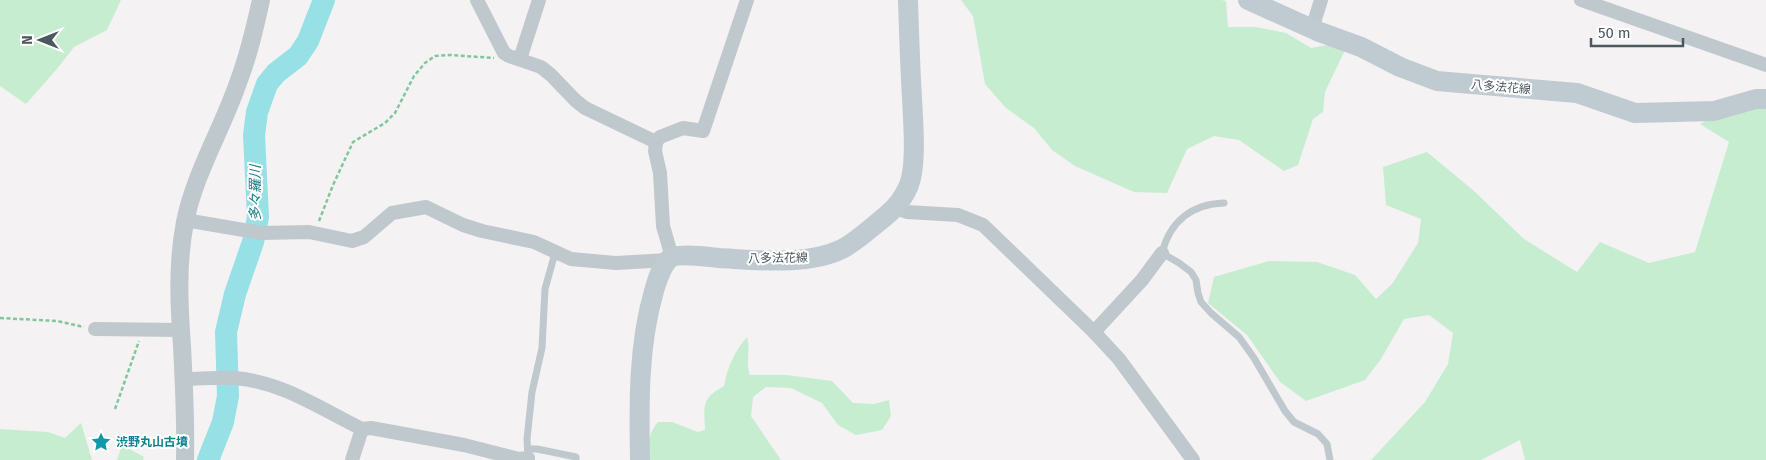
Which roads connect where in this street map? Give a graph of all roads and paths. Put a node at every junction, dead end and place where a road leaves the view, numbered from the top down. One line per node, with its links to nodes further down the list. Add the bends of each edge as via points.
1 (261, 0): 17 (street, via 239,81)
2 (477, 0): 10 (street)
3 (540, 0): 11 (street)
4 (747, 0): 14 (street, via 703,131 682,128)
5 (908, 0): 16 (main road, 八多法花線, via 914,135 909,184)
6 (1248, 0): 9 (main road, 八多法花線)
7 (1321, 0): 9 (street)
8 (1581, 0): 12 (street)
9 (1312, 29): 13 (main road, 八多法花線, via 1362,47 1400,67 1437,81 1577,93 1635,113 1714,111)
10 (504, 53): 11 (street); 18 (path, via 491,58 435,56 424,63 395,113 354,142 333,185 318,223)
11 (520, 59): 14 (street, via 551,75 585,108)
12 (1766, 65)
13 (1766, 99)
14 (656, 142): 21 (street, via 663,226)
15 (1224, 202): 20 (lane, via 1194,209 1177,222)
16 (896, 208): 21 (main road, 八多法花線, via 842,249 803,260); 26 (street, via 907,212 958,215 984,225)
17 (185, 220): 18 (street, via 254,232); 25 (street, via 181,245)
18 (318, 233): 19 (street, via 352,240 364,238 392,213 426,207 463,225 534,242)
19 (555, 253): 21 (street, via 571,259 616,263); 30 (lane, via 545,289 542,348 532,392)
20 (1162, 253): 26 (street); 36 (lane, via 1191,272 1201,302 1239,337 1294,422 1318,434 1327,444)
21 (670, 258): 34 (main road, via 658,276 648,314 640,379)
22 (0, 318): 24 (path, via 57,321)
23 (144, 328): 24 (street); 25 (street); 28 (path)
24 (95, 329)
25 (181, 330): 27 (street)
26 (1094, 332): 35 (street, via 1119,359)
27 (184, 379): 29 (street, via 234,378 265,384 302,397); 31 (street)
28 (115, 409)
29 (362, 429): 30 (street, via 464,445 519,459); 32 (street)
30 (528, 456): 33 (lane, via 537,449 576,457)
31 (185, 460)
32 (352, 460)
33 (576, 460)
34 (640, 460)
35 (1193, 460)
36 (1330, 460)

